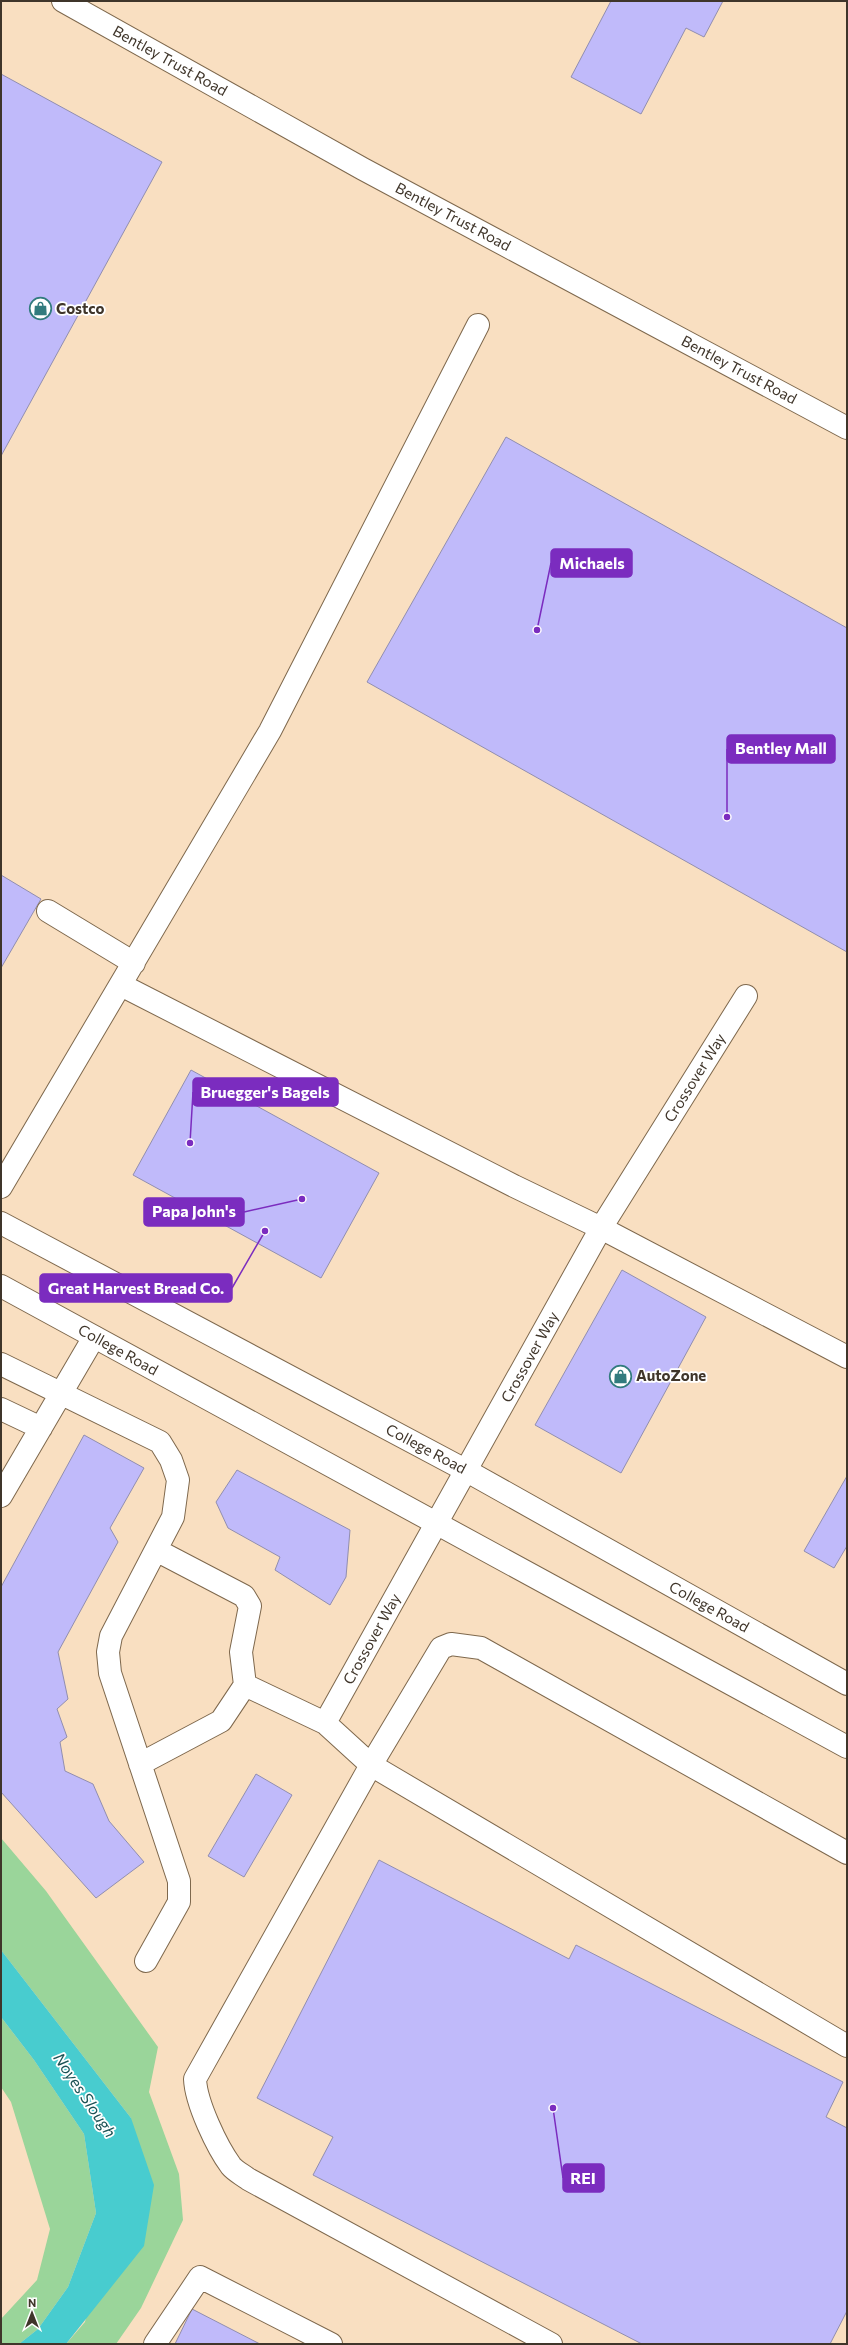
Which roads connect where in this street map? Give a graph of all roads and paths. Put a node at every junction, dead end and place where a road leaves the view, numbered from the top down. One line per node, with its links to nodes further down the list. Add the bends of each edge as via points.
1 (63, 1): 3 (main road, Bentley Trust Road, via 369,172)
2 (478, 325): 5 (main road, via 270,731)
3 (847, 428)
4 (48, 911): 5 (main road)
5 (134, 963): 6 (main road)
6 (121, 985): 8 (main road); 10 (main road)
7 (746, 996): 10 (main road, Crossover Way)
8 (1, 1187)
9 (1, 1223): 18 (main road, College Road)
10 (601, 1228): 13 (main road); 18 (main road, Crossover Way)
11 (1, 1286): 12 (main road, College Road)
12 (94, 1337): 15 (main road); 20 (main road, College Road)
13 (847, 1357)
14 (1, 1364): 15 (main road)
15 (62, 1393): 17 (main road); 21 (main road, via 160,1442 171,1460 178,1480 173,1517)
16 (1, 1409): 17 (main road)
17 (41, 1428): 19 (main road)
18 (467, 1471): 20 (main road, Crossover Way); 22 (main road, College Road)
19 (1, 1496)
20 (437, 1524): 24 (main road, Crossover Way); 25 (main road, College Road)
21 (156, 1550): 23 (main road, via 244,1596 250,1606 241,1652); 26 (main road, via 111,1636 108,1652 110,1673)
22 (847, 1684)
23 (246, 1685): 24 (main road); 26 (main road, via 221,1721)
24 (325, 1723): 27 (main road)
25 (847, 1747)
26 (140, 1764): 29 (main road, via 179,1881 179,1902)
27 (372, 1765): 28 (main road, via 441,1648 451,1644 468,1645 481,1648); 30 (main road); 33 (main road, via 195,2080 200,2107 231,2167 248,2179)
28 (847, 1853)
29 (146, 1961)
30 (847, 2046)
31 (155, 2344): 32 (main road, via 200,2277)
32 (331, 2344)
33 (551, 2344)

